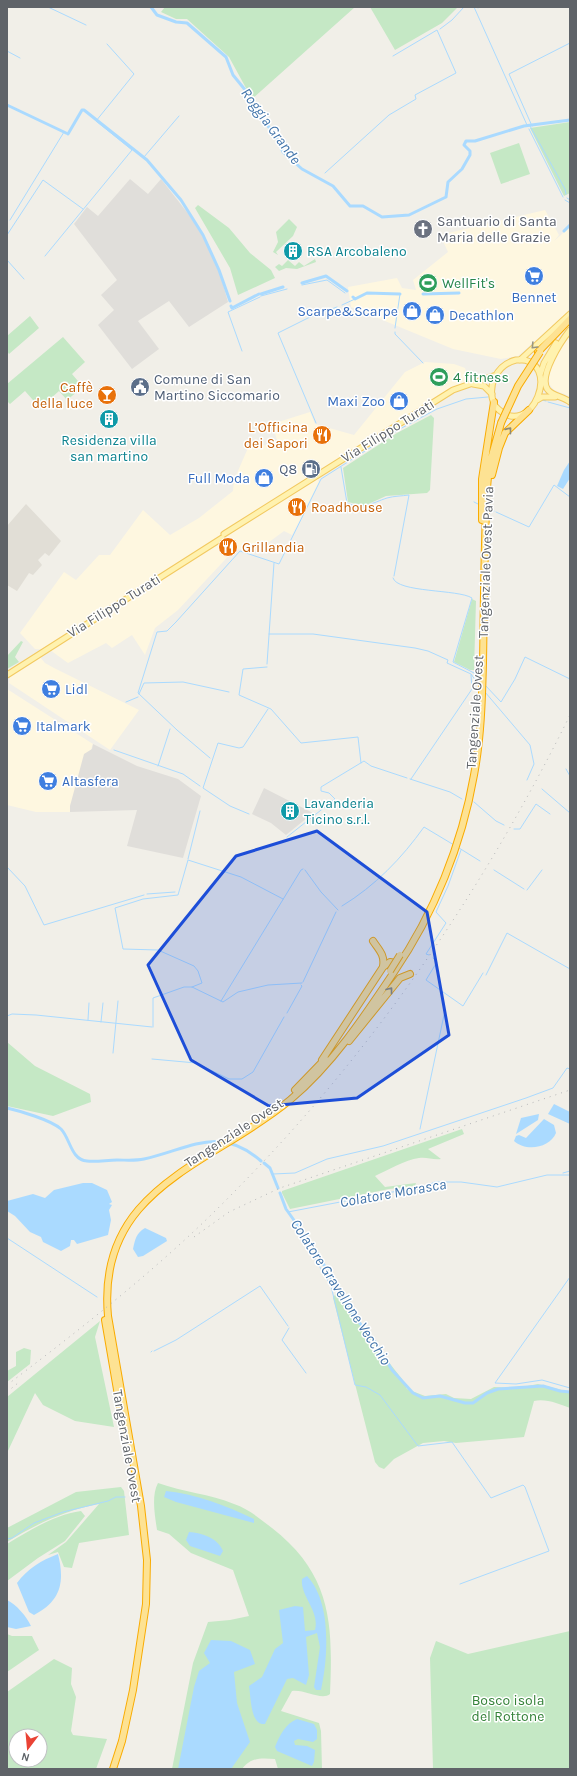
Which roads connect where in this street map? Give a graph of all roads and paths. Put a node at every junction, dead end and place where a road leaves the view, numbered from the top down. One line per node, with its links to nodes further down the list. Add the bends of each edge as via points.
1 (570, 314): 5 (main road, one-way to 5)
2 (570, 320): 16 (highway, Tangenziale Ovest Pavia, bridge, via 539,352 500,422 489,466)
3 (570, 327): 7 (main road, via 549,353)
4 (570, 330): 14 (main road, via 554,352 546,385 548,390)
5 (520, 360): 6 (main road, via 506,364); 7 (main road, via 532,364)
6 (496, 375): 9 (main road, Via Filippo Turati); 10 (main road)
7 (540, 376): 8 (main road)
8 (542, 384): 11 (main road, via 545,390); 12 (main road)
9 (466, 385): 10 (main road, via 484,386); 17 (main road, Via Filippo Turati, via 453,390)
10 (492, 394): 13 (main road)
11 (555, 397): 12 (main road, via 548,396); 14 (main road)
12 (537, 400): 15 (main road)
13 (494, 402): 15 (main road, via 499,410 508,415 517,415); 16 (highway, via 482,483)
14 (570, 403)
15 (529, 410): 16 (highway, one-way to 15, via 498,448 505,433)
16 (484, 533): 20 (highway, Tangenziale Ovest Pavia, via 479,741 474,775)
17 (223, 536): 18 (main road, Via Filippo Turati); 19 (main road, Via Filippo Turati)
18 (7, 671)
19 (7, 675)
20 (454, 845): 25 (highway, Tangenziale Ovest, bridge, via 426,910 402,956)
21 (373, 942): 22 (highway, via 384,958)
22 (383, 967): 24 (highway, via 390,962 398,965); 25 (highway)
23 (410, 974): 24 (highway)
24 (400, 978): 25 (highway, one-way to 24, via 352,1038)
25 (317, 1072): 26 (highway, Tangenziale Ovest, via 276,1111 174,1172 144,1197 124,1224 110,1256 105,1276 104,1309)
26 (133, 1469): 27 (highway, Tangenziale Ovest, via 142,1541 142,1601 125,1716); 28 (highway, Tangenziale Ovest, via 146,1535 147,1589 133,1690)
27 (108, 1769)
28 (113, 1769)

